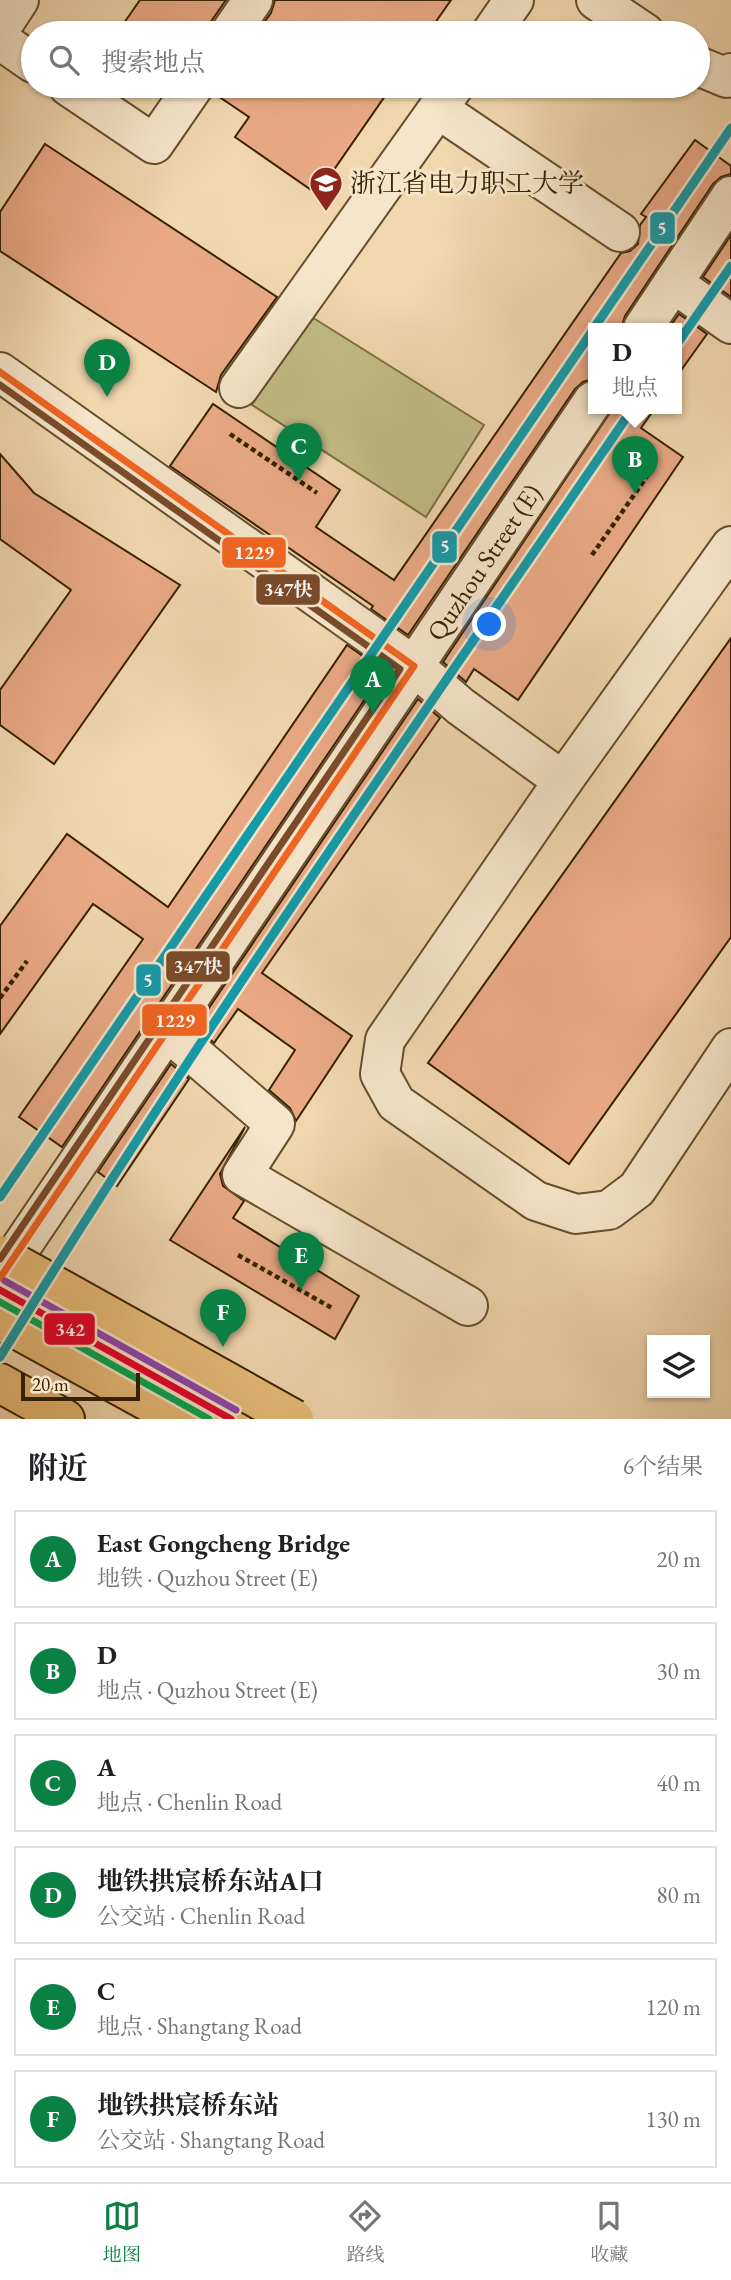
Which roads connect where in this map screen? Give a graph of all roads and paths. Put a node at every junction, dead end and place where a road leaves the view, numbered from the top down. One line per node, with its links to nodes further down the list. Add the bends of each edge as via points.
1 (19, 0): 8 (street)
2 (253, 0): 5 (street)
3 (514, 0): 6 (street)
4 (596, 0): 7 (street)
5 (238, 21)
6 (499, 21)
7 (627, 21)
8 (0, 29)
9 (0, 40): 10 (street)
10 (21, 54)
11 (710, 71): 12 (street, via 727,78)
12 (731, 73)
13 (86, 98): 14 (street, via 154,144)
14 (186, 98)
15 (445, 98): 23 (street)
16 (447, 98): 18 (street)
17 (731, 195): 19 (street)
18 (620, 232)
19 (673, 284): 20 (street); 21 (street)
20 (646, 323)
21 (731, 324)
22 (0, 372): 30 (street)
23 (239, 388)
24 (588, 408): 30 (street, Quzhou Street (E))
25 (230, 434): 27 (path)
26 (655, 465): 29 (path)
27 (317, 493)
28 (731, 546): 31 (street)
29 (592, 555)
30 (414, 666): 31 (street, via 460,706); 34 (street, Quzhou Street (E))
31 (563, 781): 35 (street, via 385,1040 380,1074 396,1103 536,1201 576,1214 609,1210 637,1189)
32 (27, 961): 33 (path)
33 (0, 998)
34 (166, 1031): 38 (street, Quzhou Street (E)); 40 (street, via 275,1124 242,1175)
35 (731, 1048)
36 (0, 1255): 47 (main road, bridge)
37 (237, 1255): 41 (path)
38 (0, 1278)
39 (0, 1290): 46 (main road)
40 (468, 1306)
41 (332, 1308)
42 (0, 1320): 45 (main road)
43 (0, 1383): 44 (main road)
44 (65, 1419)
45 (180, 1419)
46 (231, 1419)
47 (294, 1419)

